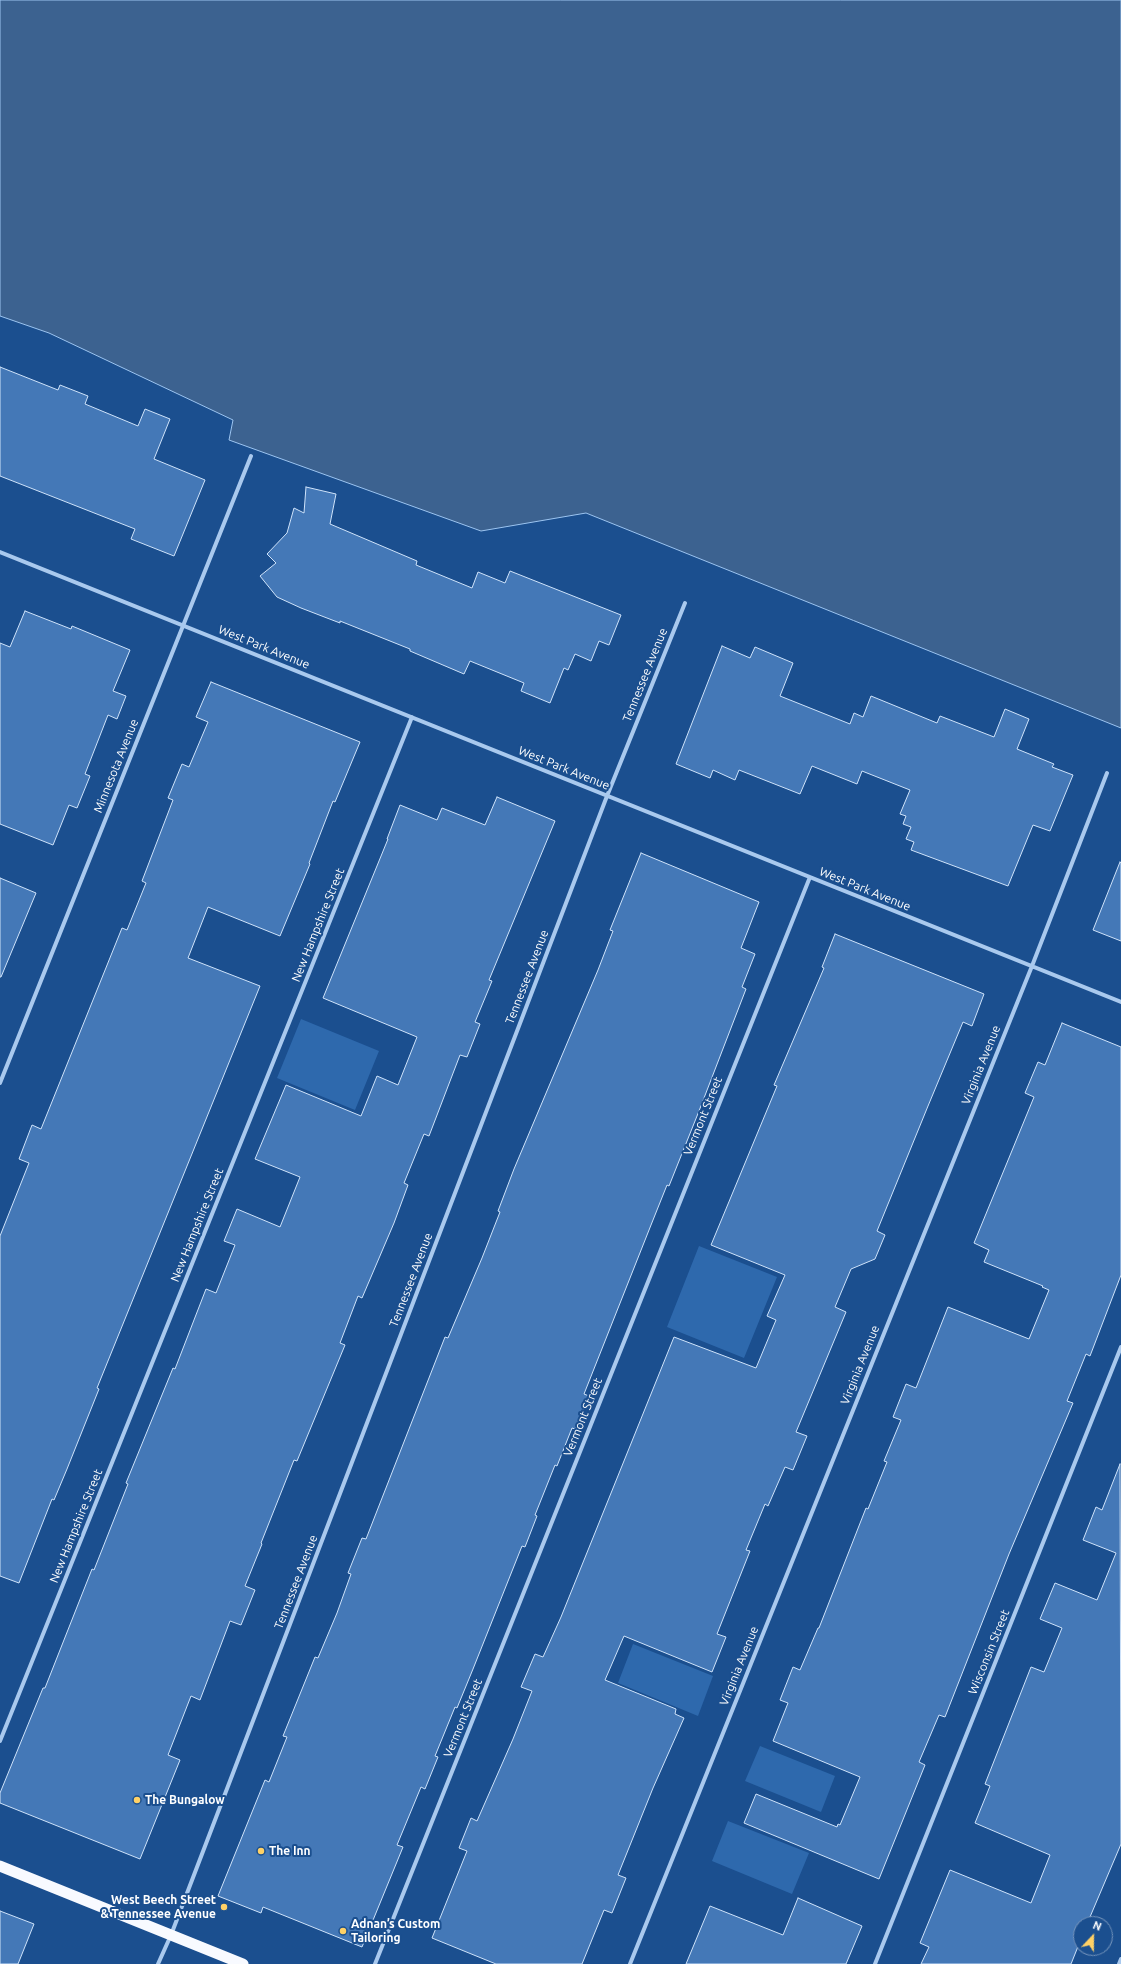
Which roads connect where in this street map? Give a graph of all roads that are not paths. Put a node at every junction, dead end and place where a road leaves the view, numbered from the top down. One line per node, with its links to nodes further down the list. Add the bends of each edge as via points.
1 (251, 456): 4 (street, Minnesota Avenue)
2 (0, 552): 4 (street, West Park Avenue)
3 (685, 603): 7 (street, Tennessee Avenue)
4 (184, 625): 5 (street, West Park Avenue); 11 (street, Minnesota Avenue)
5 (412, 717): 7 (street, West Park Avenue); 13 (street, New Hampshire Street)
6 (1107, 773): 9 (street, Virginia Avenue)
7 (607, 796): 8 (street, West Park Avenue); 15 (street, Tennessee Avenue)
8 (810, 877): 9 (street, West Park Avenue); 19 (street, Vermont Street)
9 (1032, 966): 10 (street, West Park Avenue); 20 (street, Virginia Avenue)
10 (1121, 1002)
11 (0, 1083)
12 (1121, 1347): 21 (street, Wisconsin Street)
13 (0, 1741)
14 (0, 1866): 15 (highway)
15 (171, 1935): 17 (street, Tennessee Avenue); 18 (highway)
16 (1121, 1959): 22 (street)
17 (158, 1964)
18 (243, 1964)
19 (375, 1964)
20 (630, 1964)
21 (875, 1964)
22 (1119, 1964)

